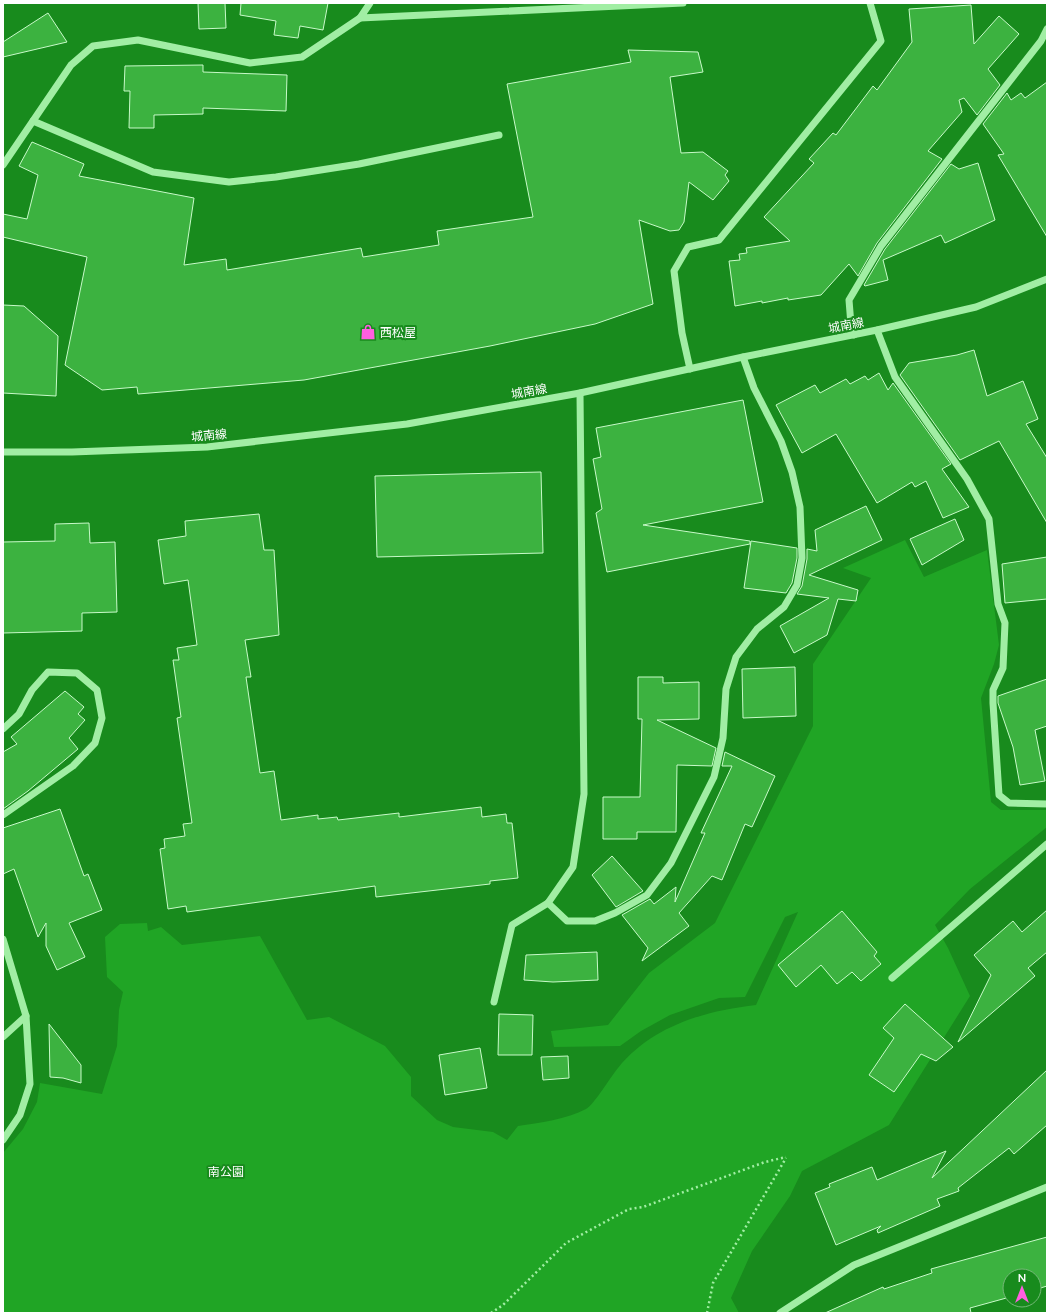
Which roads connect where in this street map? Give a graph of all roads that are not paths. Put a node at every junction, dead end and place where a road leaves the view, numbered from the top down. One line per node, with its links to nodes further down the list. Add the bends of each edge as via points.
1 (370, 3): 4 (street)
2 (683, 3): 4 (street)
3 (870, 3): 13 (street, via 881,41 719,240 688,247 674,271 682,333)
4 (360, 18): 6 (street, via 302,57 250,63 138,40 93,46 71,64)
5 (1047, 29): 11 (street, via 1041,41 881,246 849,300)
6 (33, 121): 7 (street, via 153,172 229,182 359,164); 8 (street)
7 (499, 135)
8 (3, 165)
9 (1047, 279): 10 (street, 城南線, via 976,307)
10 (876, 330): 11 (street, 城南線); 17 (street, via 895,377 967,479 989,519 998,604 1005,623 1003,668 994,690 993,703 999,795 1008,803)
11 (854, 335): 12 (street, 城南線)
12 (743, 357): 13 (street, 城南線); 20 (street, via 754,388 781,441 792,472 800,507 802,558 797,585 784,607 757,629 736,656 726,689 723,738 714,777 671,863 647,895 596,921 567,921)
13 (690, 369): 14 (street, 城南線)
14 (580, 393): 15 (street, 城南線, via 407,424 207,447); 20 (street, via 584,794 573,867)
15 (3, 452)
16 (3, 729): 18 (street, via 19,714 32,690 48,672 77,673 97,690 102,718 95,743 73,766)
17 (1047, 804)
18 (3, 815)
19 (1047, 844): 22 (street)
20 (548, 903): 23 (street, via 512,925)
21 (3, 939): 24 (street)
22 (892, 978)
23 (494, 1002)
24 (26, 1016): 25 (street); 26 (street, via 30,1084 20,1116)
25 (3, 1037)
26 (3, 1140)
27 (1047, 1187): 28 (street, via 854,1265)
28 (780, 1313)

